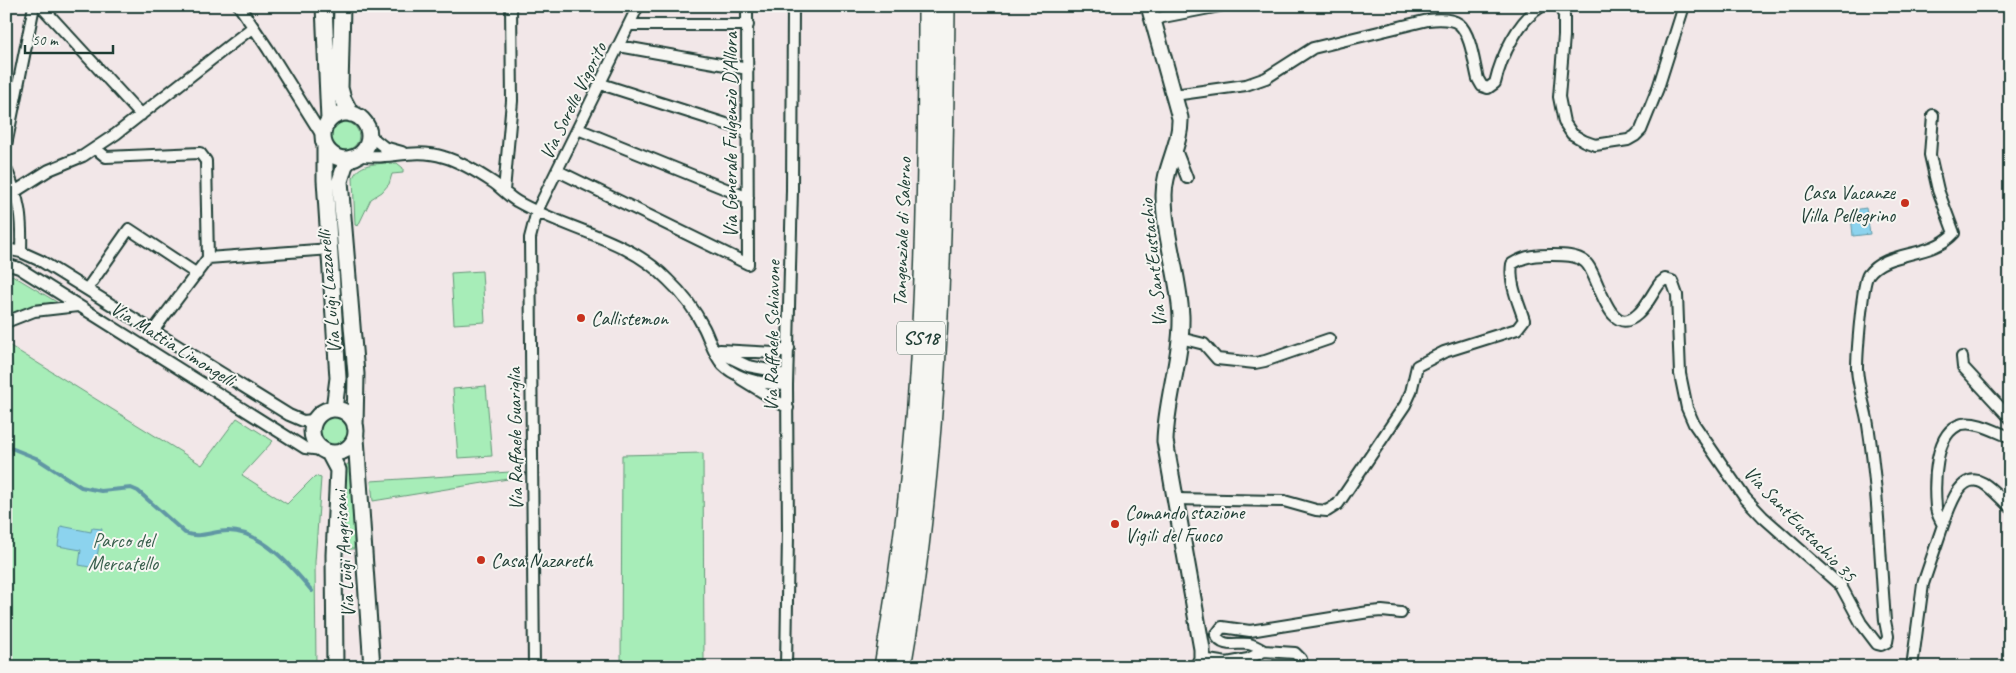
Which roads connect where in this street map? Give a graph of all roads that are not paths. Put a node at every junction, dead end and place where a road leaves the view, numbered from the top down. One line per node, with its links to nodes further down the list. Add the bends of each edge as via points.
1 (34, 6): 34 (street)
2 (41, 6): 27 (street)
3 (239, 6): 20 (street)
4 (324, 6): 29 (street)
5 (342, 6): 26 (street, via 340,88)
6 (511, 6): 43 (street, via 512,100)
7 (638, 6): 18 (street, Via Sorelle Vigorito)
8 (747, 6): 19 (street, Via Generale Fulgenzio D'Allora)
9 (793, 6): 58 (street, Via Raffaele Schiavone)
10 (916, 6): 25 (highway)
11 (928, 6): 25 (highway, Tangenziale di Salerno / SS18)
12 (945, 6): 81 (highway, Tangenziale di Salerno / SS18, via 938,342 919,546)
13 (1220, 6): 17 (street)
14 (1542, 6): 24 (street, via 1521,25 1500,64 1495,83 1488,88 1482,86 1478,79 1466,32 1458,23 1445,19 1428,20 1314,48 1266,78 1246,85)
15 (1559, 6): 16 (street, via 1564,15 1559,97 1564,122 1572,134 1596,145 1628,140 1641,130)
16 (1684, 6)
17 (1151, 13): 24 (street, Via Sant'Eustachio)
18 (630, 24): 19 (street); 21 (street, Via Sorelle Vigorito)
19 (748, 25): 22 (street, Via Generale Fulgenzio D'Allora)
20 (254, 27): 27 (street); 33 (street)
21 (619, 46): 22 (street); 23 (street, Via Sorelle Vigorito)
22 (748, 69): 31 (street, Via Generale Fulgenzio D'Allora)
23 (601, 84): 30 (street, Via Sorelle Vigorito); 31 (street)
24 (1174, 95): 36 (street, Via Sant'Eustachio, via 1180,125)
25 (928, 105): 80 (highway, Tangenziale di Salerno / SS18, via 919,378 908,499)
26 (351, 114): 29 (street, via 339,114); 32 (street, via 363,121)
27 (141, 115): 35 (street)
28 (1933, 115): 70 (street, Via Sant'Eustachio 35, via 1930,155 1938,190 1954,233 1947,241 1929,250 1878,264 1867,277 1862,310 1857,369 1868,425 1887,642 1877,644 1861,623 1842,586 1745,498 1694,424 1680,374 1677,295 1672,281 1665,279 1638,313 1631,319 1622,320 1612,314 1586,262 1575,256 1534,255 1512,264 1512,286 1524,320 1517,329 1444,352 1417,366 1405,405 1338,504 1327,511 1284,501)
29 (329, 120): 33 (street, via 325,125)
30 (578, 129): 40 (street, Via Sorelle Vigorito); 44 (street)
31 (748, 131): 44 (street, Via Generale Fulgenzio D'Allora)
32 (368, 135): 37 (street, via 384,147); 38 (street, via 366,147)
33 (324, 142): 38 (street, via 336,156); 46 (street, Via Luigi Lazzarelli)
34 (6, 145)
35 (95, 148): 42 (street, via 49,170); 49 (street, via 106,157 200,153 206,161)
36 (1176, 150): 41 (street); 56 (street, Via Sant'Eustachio, via 1166,177 1164,195 1179,299)
37 (403, 153): 38 (street); 43 (street, via 442,156 459,162)
38 (354, 157): 67 (street, Via Luigi Lazzarelli, via 345,165 340,181 356,374)
39 (6, 169): 42 (street)
40 (558, 171): 44 (street, Via Generale Fulgenzio D'Allora, via 748,264); 45 (street, Via Sorelle Vigorito)
41 (1187, 178)
42 (16, 191): 48 (street, via 22,217)
43 (504, 191): 45 (street)
44 (748, 198)
45 (537, 211): 59 (street, via 623,247 647,261 686,298); 78 (street, Via Raffaele Guariglia, via 530,238)
46 (331, 248): 49 (street); 64 (street, Via Luigi Lazzarelli, via 338,378)
47 (6, 249): 48 (street, Via Mattia Limongelli)
48 (22, 252): 52 (street, Via Mattia Limongelli)
49 (208, 259): 51 (street)
50 (6, 264): 53 (street, Via Mattia Limongelli, via 19,268)
51 (197, 274): 52 (street, via 129,229); 55 (street)
52 (87, 289): 55 (street, Via Mattia Limongelli)
53 (78, 306): 54 (street, via 34,312); 69 (street, Via Mattia Limongelli, via 305,448)
54 (6, 322)
55 (153, 331): 66 (street, Via Mattia Limongelli, via 289,415 303,422)
56 (1180, 338): 57 (street, via 1204,344 1217,359 1255,363); 70 (street, Via Sant'Eustachio, via 1165,422)
57 (1329, 339)
58 (789, 348): 59 (street, via 775,353); 62 (street, Via Raffaele Schiavone)
59 (714, 350): 61 (street); 62 (street, via 748,366 774,371)
60 (1962, 357): 65 (street, via 1963,367)
61 (728, 369): 62 (street, via 742,377 776,384); 63 (street)
62 (787, 382): 63 (street, Via Raffaele Schiavone)
63 (788, 408): 79 (street, Via Raffaele Schiavone)
64 (334, 409): 66 (street, via 322,412); 67 (street, via 345,412 354,420)
65 (2010, 418)
66 (314, 420): 69 (street, via 313,440)
67 (356, 432): 69 (street, via 349,447 342,452); 77 (street, Via Luigi Angrisani)
68 (2010, 437): 72 (street, via 1975,424 1954,427 1946,434 1937,457 1936,509)
69 (326, 451): 76 (street, Via Luigi Angrisani, via 338,470 334,555)
70 (1175, 499): 75 (street, Via Sant'Eustachio, via 1202,650)
71 (2010, 507): 72 (street, via 1983,483 1966,482 1959,489)
72 (1942, 525): 83 (street, via 1923,584)
73 (1401, 613): 74 (street, via 1369,612 1250,631 1222,628 1216,635 1225,644 1251,644)
74 (1264, 651): 75 (street, via 1248,660); 82 (street, via 1295,653)
75 (1200, 663)
76 (335, 667)
77 (372, 667)
78 (534, 667)
79 (786, 667)
80 (884, 667)
81 (901, 667)
82 (1303, 667)
83 (1912, 667)

